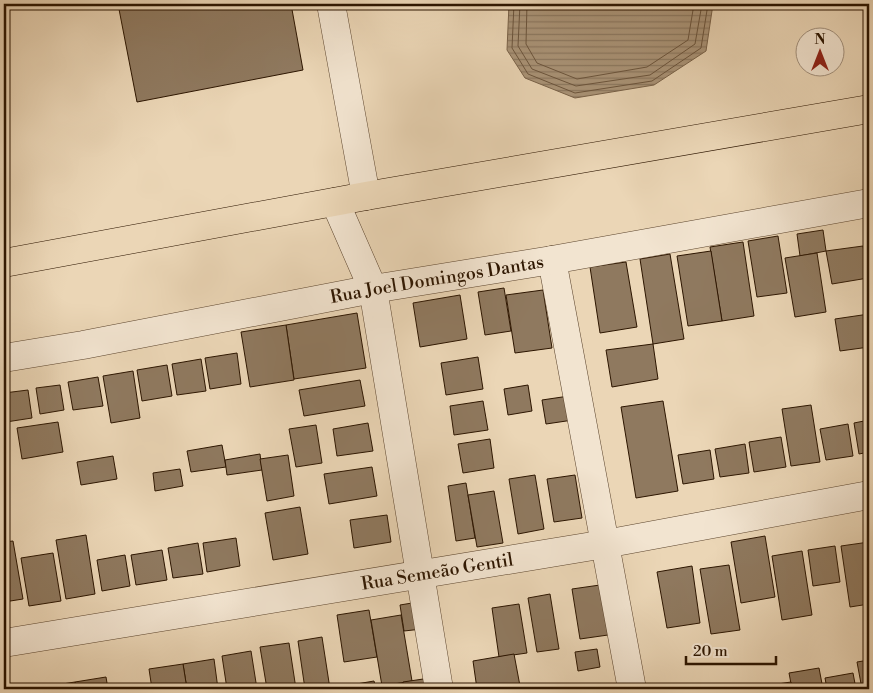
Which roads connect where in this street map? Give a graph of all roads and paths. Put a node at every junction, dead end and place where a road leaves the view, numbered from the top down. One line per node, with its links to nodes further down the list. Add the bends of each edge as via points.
1 (331, 4): 3 (street)
2 (869, 108): 3 (main road)
3 (366, 196): 4 (main road)
4 (334, 202): 7 (main road); 8 (street)
5 (869, 203): 6 (street, Rua Joel Domingos Dantas)
6 (552, 260): 8 (street, Rua Joel Domingos Dantas); 11 (street)
7 (4, 263)
8 (373, 288): 9 (street, Rua Joel Domingos Dantas); 12 (street)
9 (4, 358)
10 (869, 495): 11 (street, Rua Semeão Gentil)
11 (605, 544): 12 (street, Rua Semeão Gentil); 15 (street)
12 (419, 576): 13 (street, Rua Semeão Gentil); 14 (street)
13 (4, 643)
14 (439, 689)
15 (632, 689)

